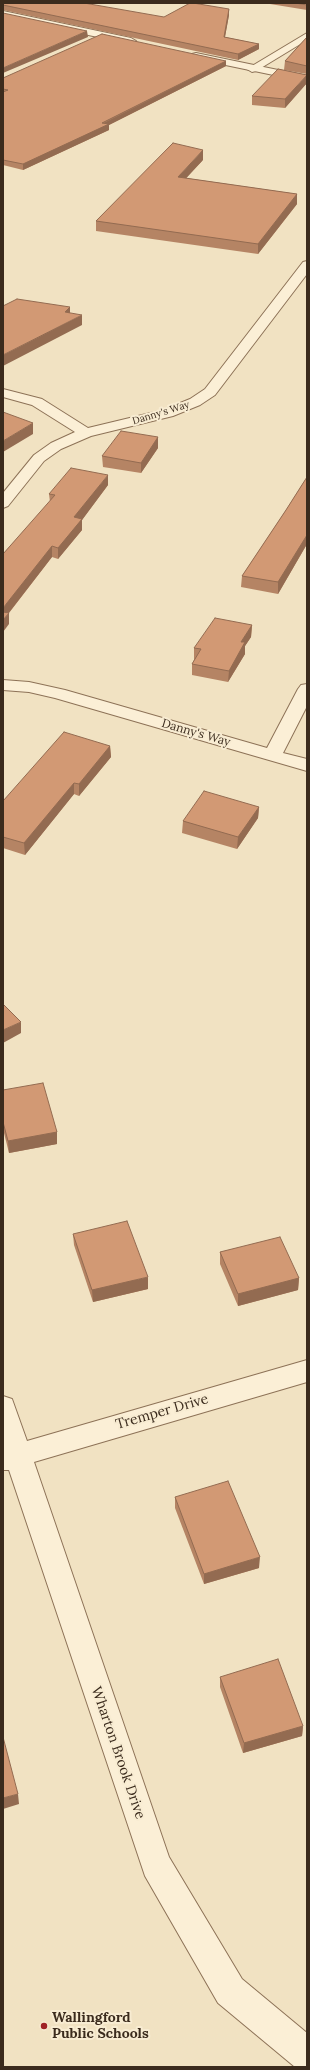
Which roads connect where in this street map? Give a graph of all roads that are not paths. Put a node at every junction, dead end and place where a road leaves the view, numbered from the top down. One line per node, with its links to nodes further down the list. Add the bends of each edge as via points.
1 (3, 14): 2 (street)
2 (102, 35): 4 (street); 5 (street)
3 (307, 36): 7 (street)
4 (89, 41)
5 (140, 43)
6 (185, 53): 7 (street)
7 (252, 69): 8 (street)
8 (307, 80)
9 (307, 265): 11 (street, Danny's Way, via 210,392 195,402 168,413)
10 (3, 393): 11 (street, via 37,402)
11 (86, 433): 12 (street, Danny's Way, via 56,446 39,458)
12 (3, 503)
13 (3, 685): 15 (street, Danny's Way, via 29,687 59,694)
14 (307, 689): 15 (street)
15 (273, 755): 16 (street, Danny's Way)
16 (307, 765)
17 (307, 1371): 19 (street, Tremper Drive)
18 (3, 1407): 19 (street, Wharton Brook Drive)
19 (10, 1458): 20 (street, Wharton Brook Drive, via 156,1865 230,1991)
20 (307, 2055)

